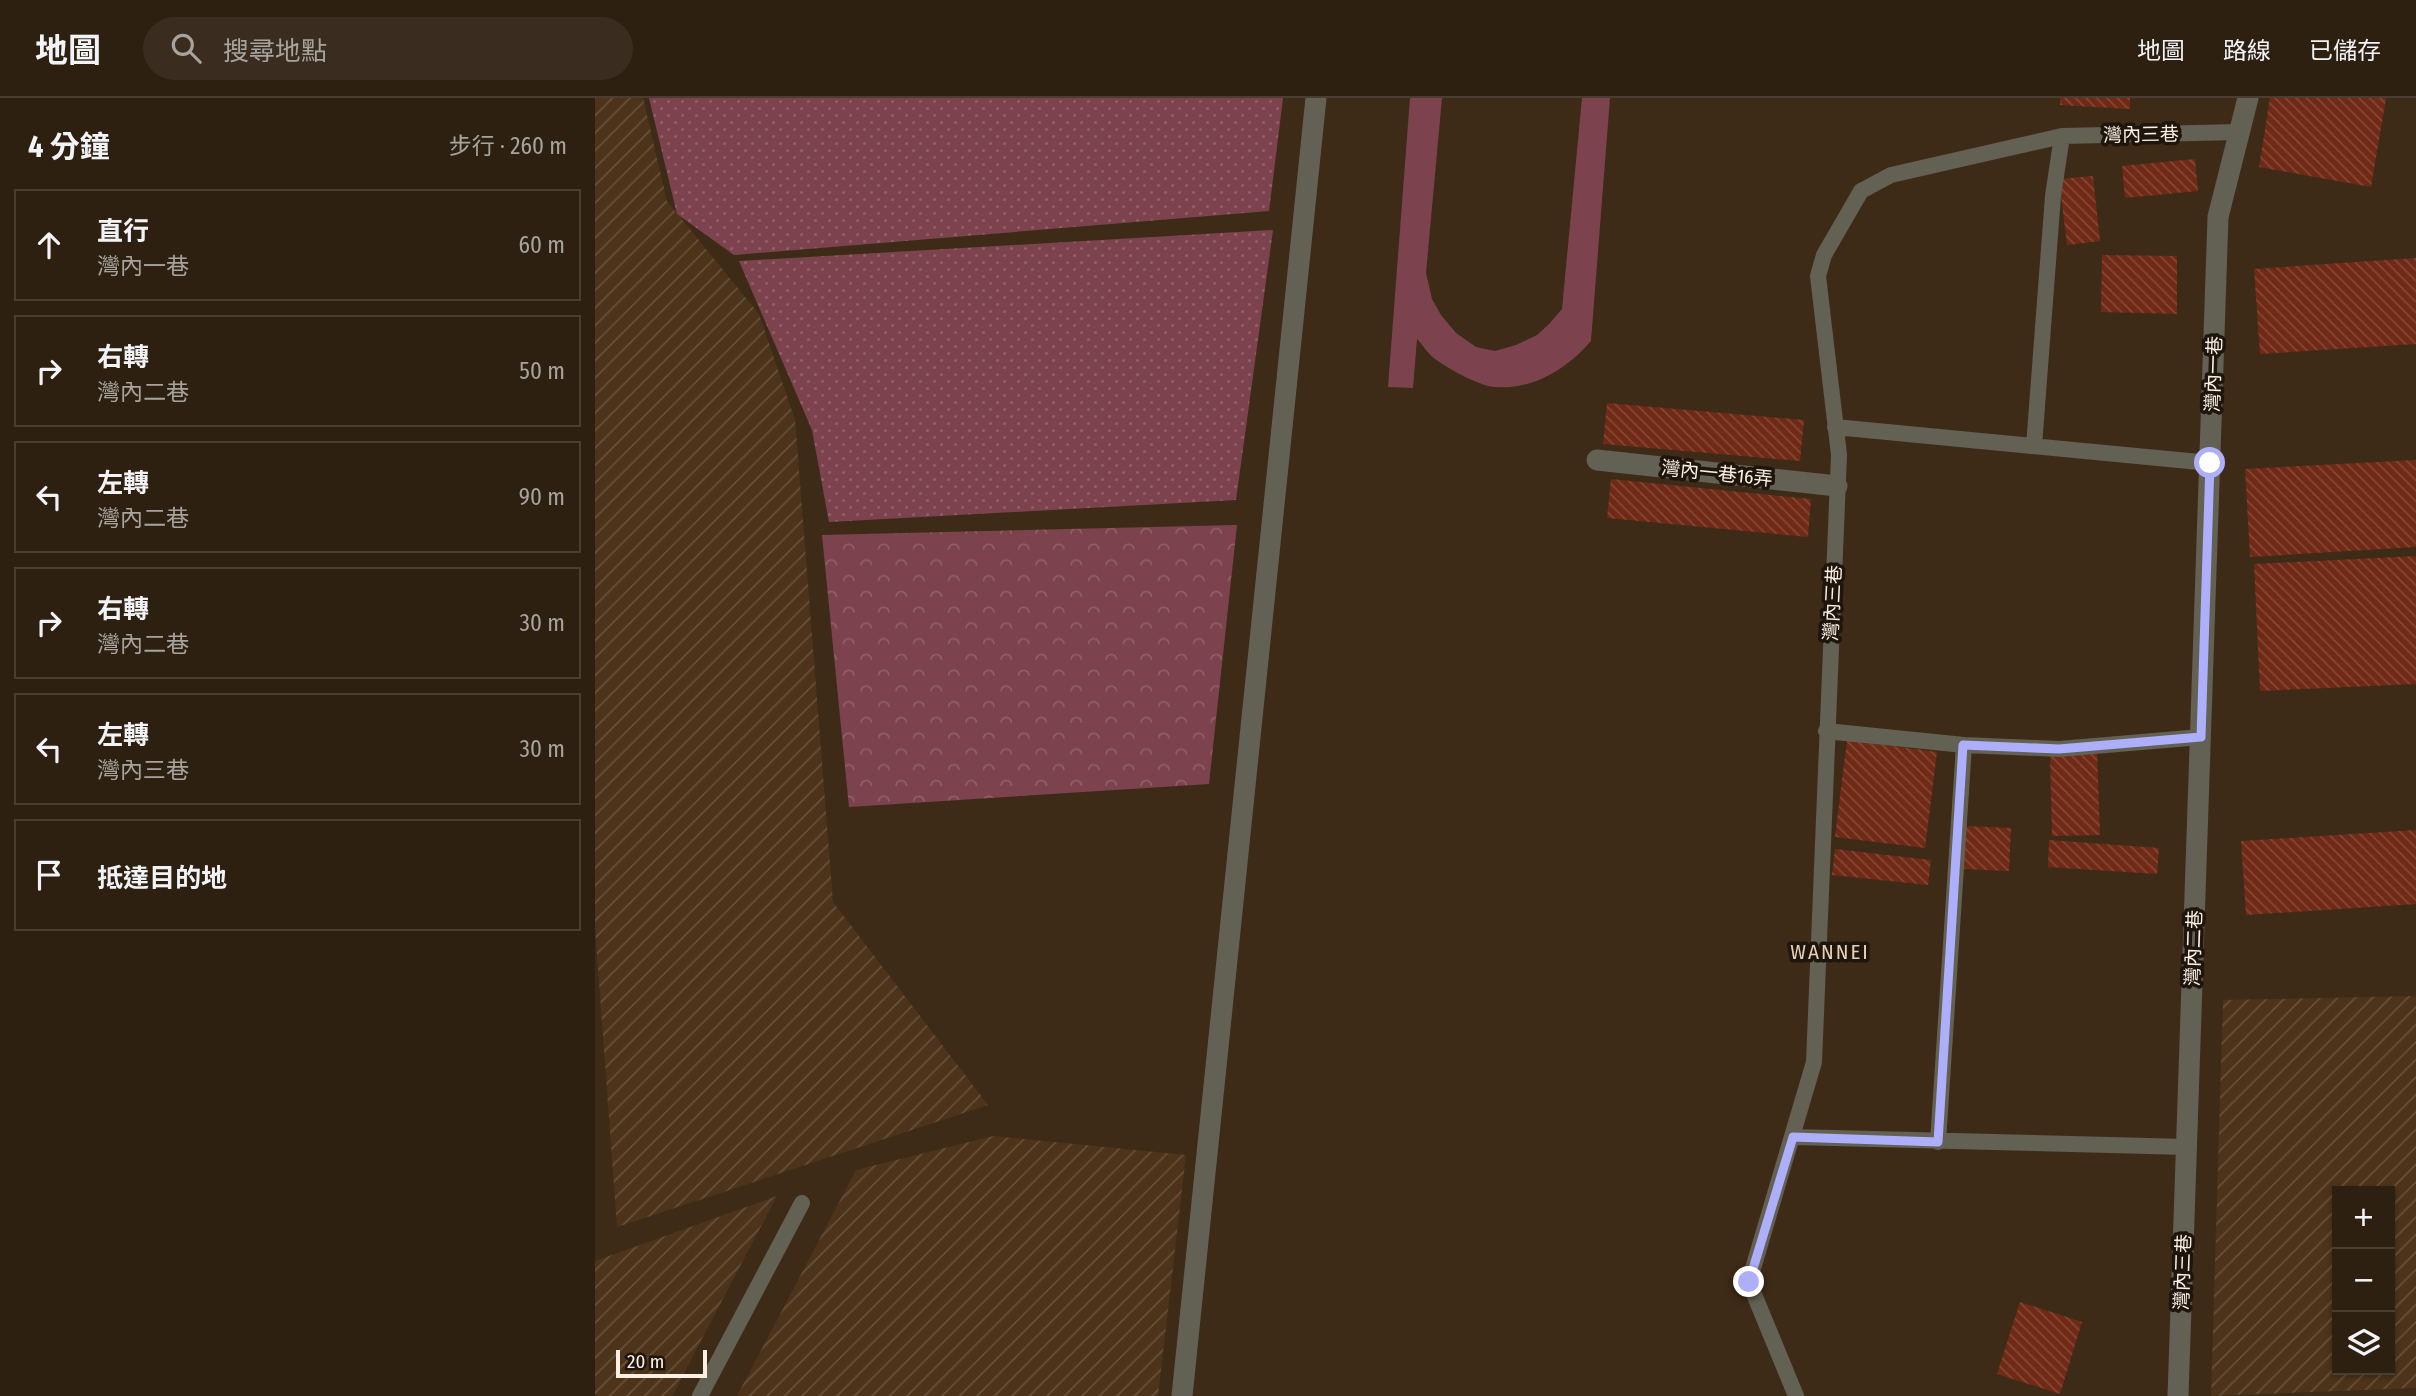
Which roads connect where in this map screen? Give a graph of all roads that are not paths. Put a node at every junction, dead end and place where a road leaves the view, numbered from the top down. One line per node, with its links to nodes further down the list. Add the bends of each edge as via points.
1 (1316, 98): 18 (street)
2 (2248, 98): 3 (street, 灣內一巷)
3 (2239, 132): 4 (lane, 灣內三巷); 8 (street, 灣內一巷, via 2218,217)
4 (2062, 136): 5 (lane, 灣內三巷, via 1891,175 1861,191 1824,255 1818,276); 6 (lane)
5 (1835, 427): 6 (lane); 9 (lane, 灣內三巷)
6 (2033, 446): 8 (lane)
7 (1597, 460): 9 (street, 灣內一巷16弄)
8 (2210, 463): 11 (street, 灣內一巷)
9 (1837, 486): 10 (lane, 灣內三巷)
10 (1826, 731): 12 (lane); 13 (lane, 灣內三巷, via 1814,1062)
11 (2201, 737): 12 (lane, via 2059,749); 15 (street, 灣內二巷)
12 (1963, 745): 14 (lane)
13 (1793, 1137): 14 (lane); 19 (lane, 灣內三巷, via 1749,1282)
14 (1938, 1142): 15 (lane)
15 (2187, 1147): 20 (street, 灣內三巷)
16 (802, 1203): 17 (lane)
17 (700, 1396)
18 (1182, 1396)
19 (1797, 1396)
20 (2178, 1396)

